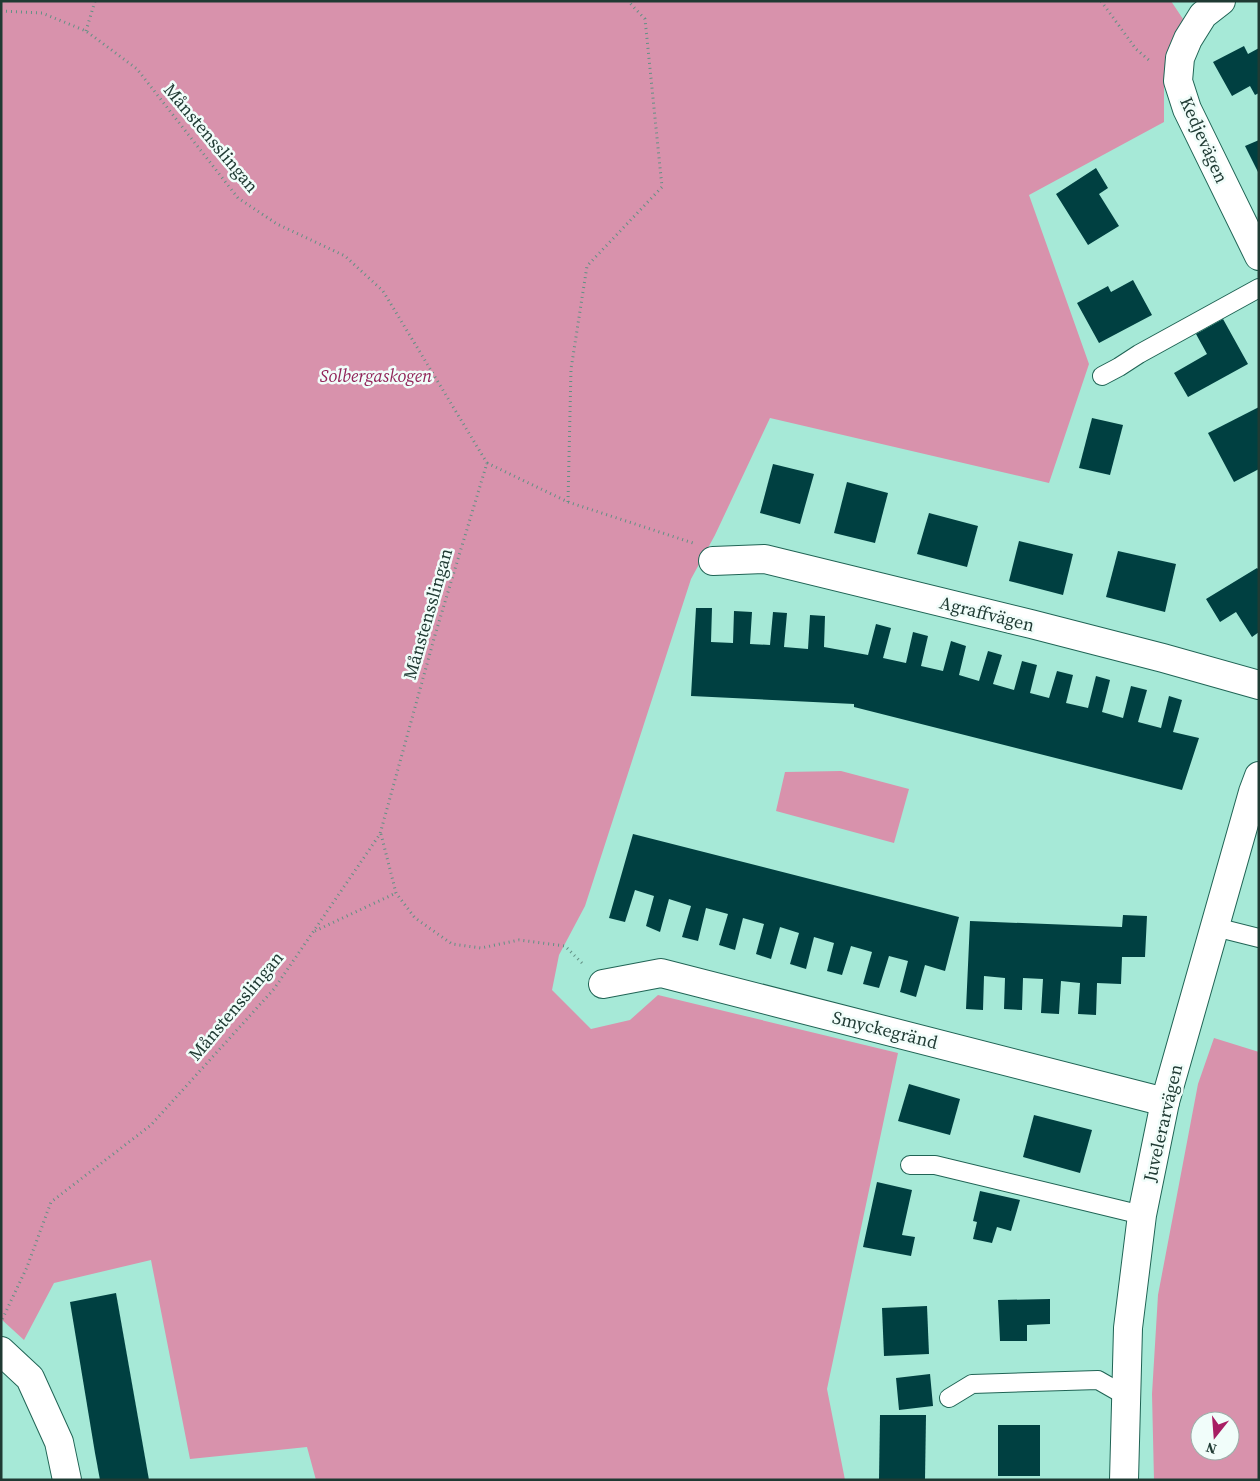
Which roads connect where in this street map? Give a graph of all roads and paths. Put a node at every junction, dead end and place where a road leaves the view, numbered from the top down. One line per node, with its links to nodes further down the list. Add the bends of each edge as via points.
1 (95, 1): 6 (path)
2 (628, 1): 12 (path, via 645,19 662,188 587,266 571,369)
3 (1101, 1): 7 (path, via 1136,49 1153,64)
4 (1221, 1): 7 (street, Kedjevägen, via 1203,15 1188,39)
5 (1, 11): 6 (path, Månstensslingan, via 42,13)
6 (86, 31): 11 (path, Månstensslingan, via 137,69 238,198 277,224 345,256 383,291)
7 (1179, 68): 8 (street, Kedjevägen, via 1178,81 1187,109)
8 (1259, 256)
9 (1259, 288): 10 (lane)
10 (1102, 376)
11 (487, 462): 12 (path); 16 (path, Månstensslingan)
12 (568, 502): 13 (path, via 690,541)
13 (713, 561): 14 (street, Agraffvägen, via 765,560 1032,624)
14 (1259, 684)
15 (1259, 776): 18 (street, Juvelerarvägen)
16 (380, 834): 17 (path); 19 (path, Månstensslingan)
17 (396, 893): 19 (path); 21 (path, via 415,918 452,944 481,948 519,940 565,946)
18 (1216, 927): 20 (lane); 22 (street, Juvelerarvägen)
19 (313, 932): 25 (path, Månstensslingan, via 274,989 151,1125 52,1202)
20 (1259, 938)
21 (603, 984): 22 (street, Smyckegränd, via 661,973)
22 (1165, 1102): 24 (street, Juvelerarvägen)
23 (910, 1165): 24 (lane, via 935,1165)
24 (1142, 1215): 27 (street, Juvelerarvägen, via 1128,1328)
25 (1, 1322)
26 (1, 1351): 29 (street, via 30,1378 59,1442)
27 (1126, 1396): 28 (lane, via 1098,1380 972,1384); 30 (street, Juvelerarvägen)
28 (949, 1398)
29 (66, 1480)
30 (1124, 1480)

